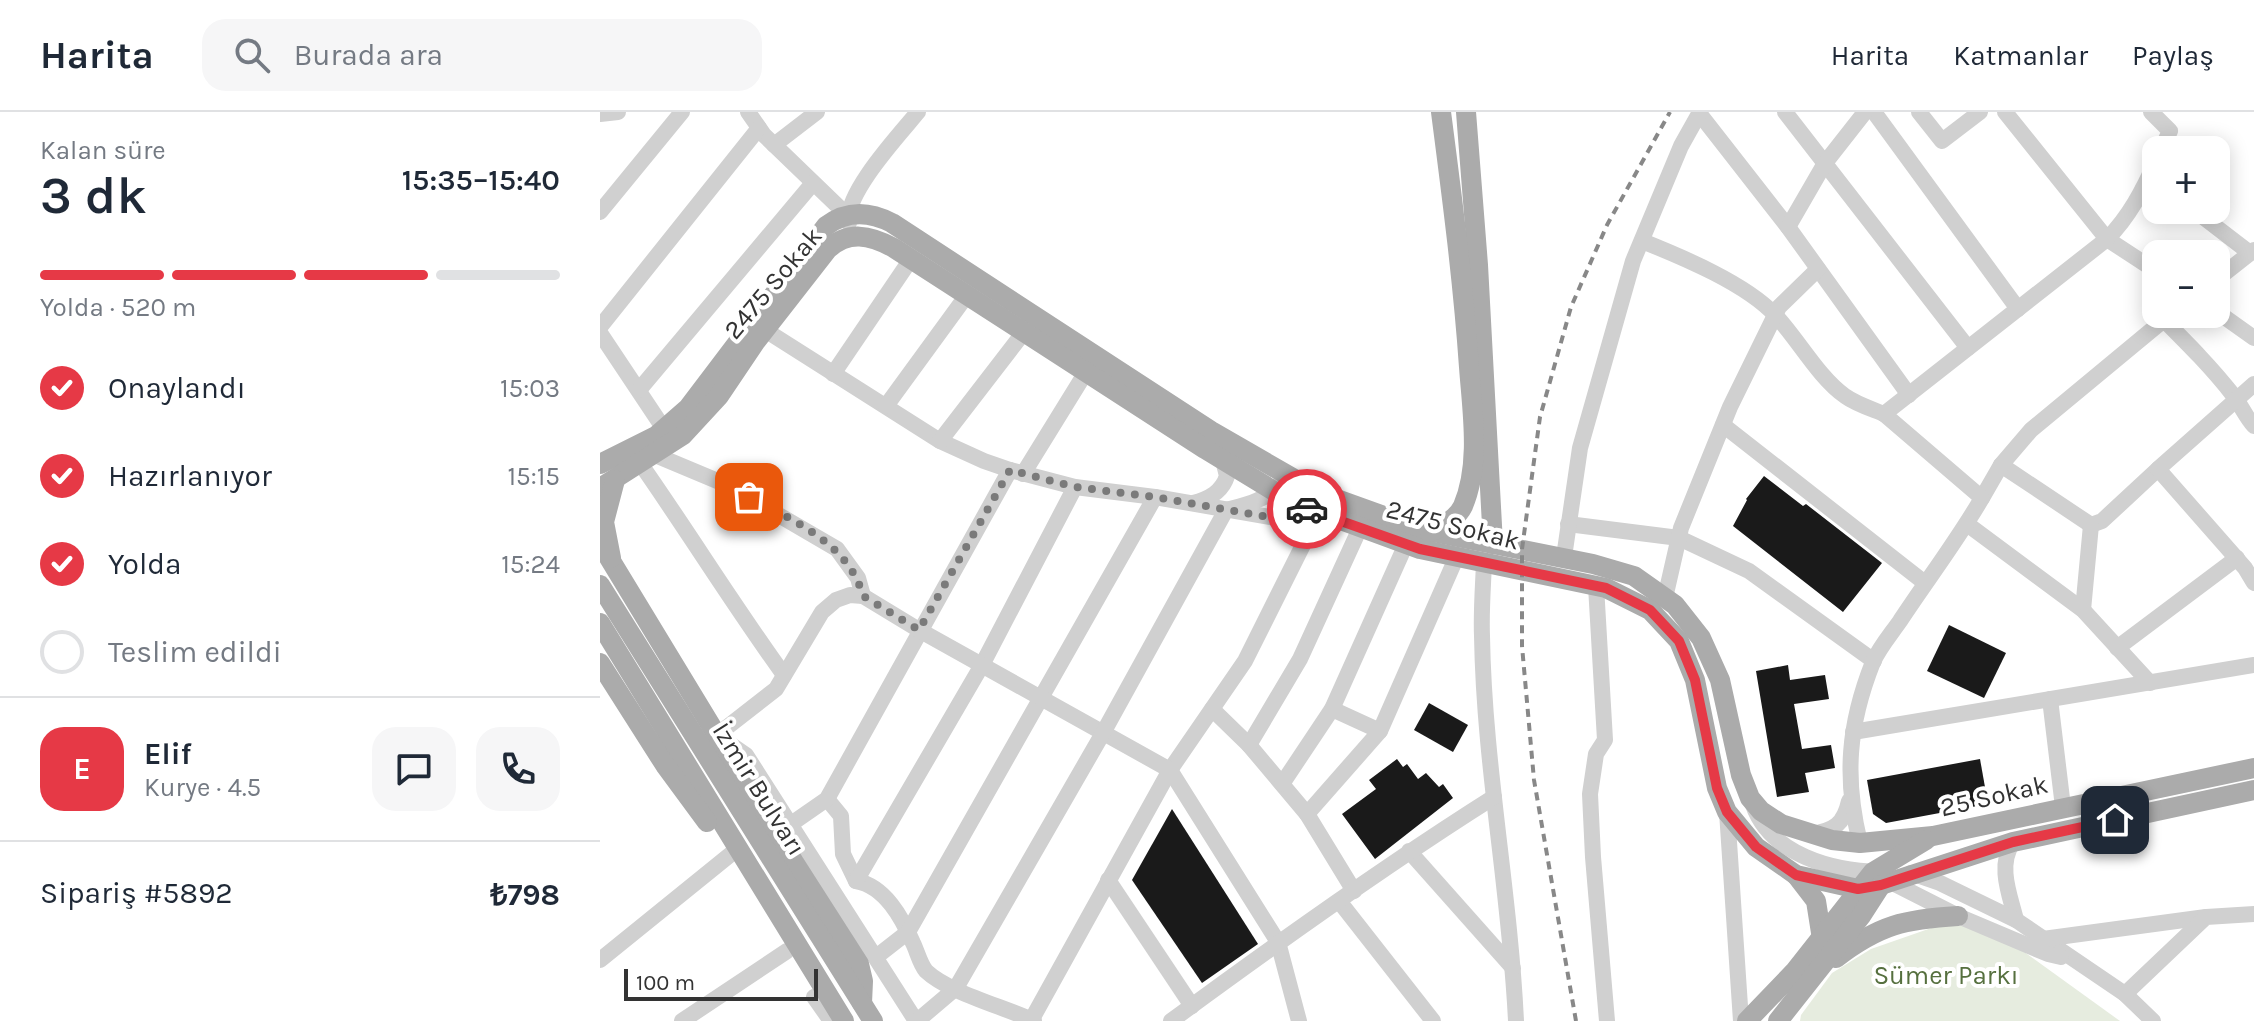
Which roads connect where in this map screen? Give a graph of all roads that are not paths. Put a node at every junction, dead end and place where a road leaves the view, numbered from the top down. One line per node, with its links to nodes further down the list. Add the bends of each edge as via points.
1 (618, 112): 16 (street)
2 (682, 112): 23 (street)
3 (748, 112): 17 (street)
4 (817, 112): 19 (street)
5 (918, 112): 24 (street, via 867,174)
6 (1441, 112): 76 (main road, via 1462,266 1473,426 1470,477 1461,510)
7 (1466, 112): 80 (main road, via 1479,281)
8 (1699, 112): 26 (street); 29 (street)
9 (1785, 112): 20 (street)
10 (1865, 112): 20 (street)
11 (1874, 112): 36 (street)
12 (1919, 112): 13 (street, via 1942,141)
13 (1980, 112)
14 (2005, 112): 28 (street)
15 (2151, 112): 18 (street, via 2170,131)
16 (600, 114)
17 (759, 128): 19 (street); 41 (street)
18 (2168, 136)
19 (774, 145): 21 (street)
20 (1825, 163): 26 (street); 45 (street)
21 (813, 183): 24 (street); 49 (street)
22 (2142, 191): 28 (street)
23 (600, 212)
24 (847, 215): 27 (street); 56 (main road, 2475 Sokak, via 820,232 688,408); 65 (main road, 2475 Sokak, via 871,214 892,223 1211,431)
25 (2214, 224): 30 (street)
26 (1788, 227): 33 (street)
27 (852, 236): 31 (main road, 2475 Sokak, via 879,241); 42 (main road, 2475 Sokak, via 827,250)
28 (2107, 239): 32 (street); 36 (street)
29 (1642, 241): 37 (street, via 1729,281); 72 (street, via 1580,448)
30 (2252, 251): 34 (street)
31 (911, 259): 35 (main road, 2475 Sokak); 47 (street)
32 (2142, 262)
33 (1818, 269): 37 (street); 50 (street)
34 (2230, 269)
35 (967, 295): 43 (main road, 2475 Sokak); 52 (street)
36 (2018, 309): 45 (street)
37 (1775, 314): 53 (street, via 1844,396); 54 (street)
38 (2230, 321): 44 (street)
39 (2154, 328): 61 (street, via 2047,415)
40 (2176, 328): 51 (street)
41 (600, 330): 49 (street)
42 (765, 330): 47 (street); 58 (main road, 2475 Sokak, via 719,396 683,435)
43 (1024, 332): 46 (main road, 2475 Sokak); 57 (street)
44 (2254, 338)
45 (1968, 348): 50 (street)
46 (1086, 372): 60 (main road, 2475 Sokak); 63 (street)
47 (833, 374): 52 (street)
48 (2254, 384): 51 (street)
49 (639, 390): 56 (street)
50 (1909, 395): 53 (street)
51 (2236, 398): 55 (street); 62 (street)
52 (886, 406): 57 (street)
53 (1884, 414): 68 (street)
54 (1723, 425): 77 (street); 85 (street)
55 (2254, 426)
56 (664, 429): 59 (main road, 2475 Sokak)
57 (940, 441): 63 (street)
58 (646, 459): 64 (main road, 2475 Sokak); 89 (street, via 727,485 837,549 858,578); 99 (street, via 739,613)
59 (606, 460)
60 (1223, 460): 65 (main road, 2475 Sokak); 69 (street, via 1227,476 1222,487)
61 (2001, 465): 68 (street); 74 (street)
62 (2158, 469): 74 (street); 83 (street)
63 (1016, 472): 66 (street); 93 (street)
64 (607, 484): 84 (main road)
65 (1280, 484): 70 (main road, 2475 Sokak); 71 (street, via 1251,503)
66 (1075, 487): 67 (street); 97 (street)
67 (1155, 497): 69 (street); 101 (street)
68 (1982, 498): 73 (street)
69 (1192, 504): 71 (street)
70 (1315, 505): 71 (street, via 1275,518); 75 (main road, 2475 Sokak); 76 (main road, 2475 Sokak, via 1366,512); 103 (street, via 1245,661)
71 (1226, 510): 107 (street)
72 (1568, 524): 77 (street); 82 (street)
73 (1967, 524): 85 (street); 91 (street)
74 (2091, 525): 91 (street)
75 (1360, 528): 79 (main road, 2475 Sokak); 109 (street, via 1300,659)
76 (1430, 532): 80 (main road, 2475 Sokak)
77 (1679, 538): 90 (street); 95 (street, via 1749,571)
78 (600, 543): 84 (main road)
79 (1406, 544): 81 (main road, 2475 Sokak); 104 (street)
80 (1489, 553): 81 (main road, 2475 Sokak); 82 (main road, 2475 Sokak); 88 (main road, 2475 Sokak); 115 (street, via 1482,636)
81 (1457, 556): 105 (street)
82 (1564, 557): 90 (main road, 2475 Sokak, via 1634,576)
83 (2237, 558): 86 (street); 94 (street)
84 (609, 564): 108 (main road)
85 (1925, 583): 95 (street)
86 (2254, 583)
87 (600, 585): 152 (main road, İzmir Bulvarı)
88 (1596, 586): 119 (main road, 2475 Sokak, via 1650,610 1679,641 1695,680 1717,788); 163 (street, via 1605,740 1596,754 1590,794)
89 (863, 596): 93 (street); 99 (street, via 836,600 822,612)
90 (1665, 598): 116 (main road, 2475 Sokak, via 1701,638 1720,680)
91 (2083, 610): 94 (street)
92 (600, 623): 154 (main road, İzmir Bulvarı)
93 (919, 630): 97 (street); 117 (street)
94 (2117, 648): 100 (street)
95 (1874, 661): 106 (street)
96 (600, 663): 127 (main road, via 665,765)
97 (982, 665): 101 (street); 132 (street)
98 (2254, 665): 100 (street)
99 (784, 675): 108 (street, via 776,689)
100 (2150, 683): 102 (street)
101 (1042, 699): 107 (street); 140 (street)
102 (2050, 699): 106 (street); 118 (street)
103 (1212, 709): 109 (street); 111 (street)
104 (1332, 709): 105 (street); 112 (street)
105 (1380, 731): 120 (street)
106 (1853, 732): 114 (street)
107 (1103, 733): 111 (street); 150 (street)
108 (717, 735): 121 (street, via 746,755); 152 (main road, via 859,964)
109 (1249, 745): 112 (street)
110 (2254, 768): 118 (main road, 25 Sokak)
111 (1170, 770): 130 (street); 143 (street)
112 (1282, 784): 120 (street)
113 (2254, 790): 124 (main road, 25 Sokak)
114 (1850, 795): 122 (street, via 1838,826); 125 (street)
115 (1494, 797): 126 (street); 148 (street)
116 (1750, 798): 122 (main road, via 1771,818); 131 (street, via 1768,831 1792,850)
117 (827, 799): 121 (street); 132 (street, via 841,816 843,854)
118 (2063, 807): 123 (main road, 25 Sokak)
119 (1727, 812): 129 (main road, 2475 Sokak, via 1756,847); 164 (street)
120 (1307, 814): 134 (street)
121 (791, 824): 145 (street)
122 (1810, 835): 125 (main road)
123 (1933, 836): 125 (main road); 131 (main road)
124 (2013, 842): 128 (main road, 2475 Sokak); 139 (street, via 2005,861)
125 (1860, 843): 131 (main road)
126 (1409, 851): 134 (street); 148 (street)
127 (731, 854): 144 (main road); 147 (street)
128 (1917, 874): 131 (main road, 2475 Sokak); 139 (street)
129 (1796, 875): 133 (main road, 2475 Sokak); 141 (main road, via 1816,901)
130 (1108, 880): 153 (street); 155 (street)
131 (1882, 880): 133 (main road, 2475 Sokak); 137 (street); 149 (main road)
132 (856, 881): 140 (street, via 879,889)
133 (1858, 889): 141 (main road)
134 (1354, 891): 135 (street)
135 (1339, 901): 143 (street); 161 (street)
136 (2254, 914): 138 (street)
137 (1958, 916): 146 (street, via 2048,954); 149 (main road, via 1894,924 1864,938)
138 (2206, 917): 142 (street); 151 (street)
139 (2016, 920): 142 (street)
140 (908, 932): 145 (street); 150 (street, via 924,969)
141 (1822, 939): 164 (main road)
142 (2043, 939): 146 (street)
143 (1278, 942): 153 (street); 160 (street)
144 (787, 951): 154 (main road); 156 (street)
145 (876, 957): 158 (street)
146 (2073, 959): 151 (street)
147 (600, 960)
148 (1513, 968): 162 (street)
149 (1814, 975): 165 (main road)
150 (956, 988): 155 (street); 158 (street)
151 (2125, 994): 166 (street)
152 (862, 1003): 157 (main road, İzmir Bulvarı)
153 (1192, 1006): 159 (street)
154 (828, 1014)
155 (1033, 1020)
156 (682, 1021)
157 (873, 1021)
158 (916, 1021)
159 (1171, 1021)
160 (1299, 1021)
161 (1433, 1021)
162 (1516, 1021)
163 (1607, 1021)
164 (1744, 1021)
165 (1778, 1021)
166 (2153, 1021)

